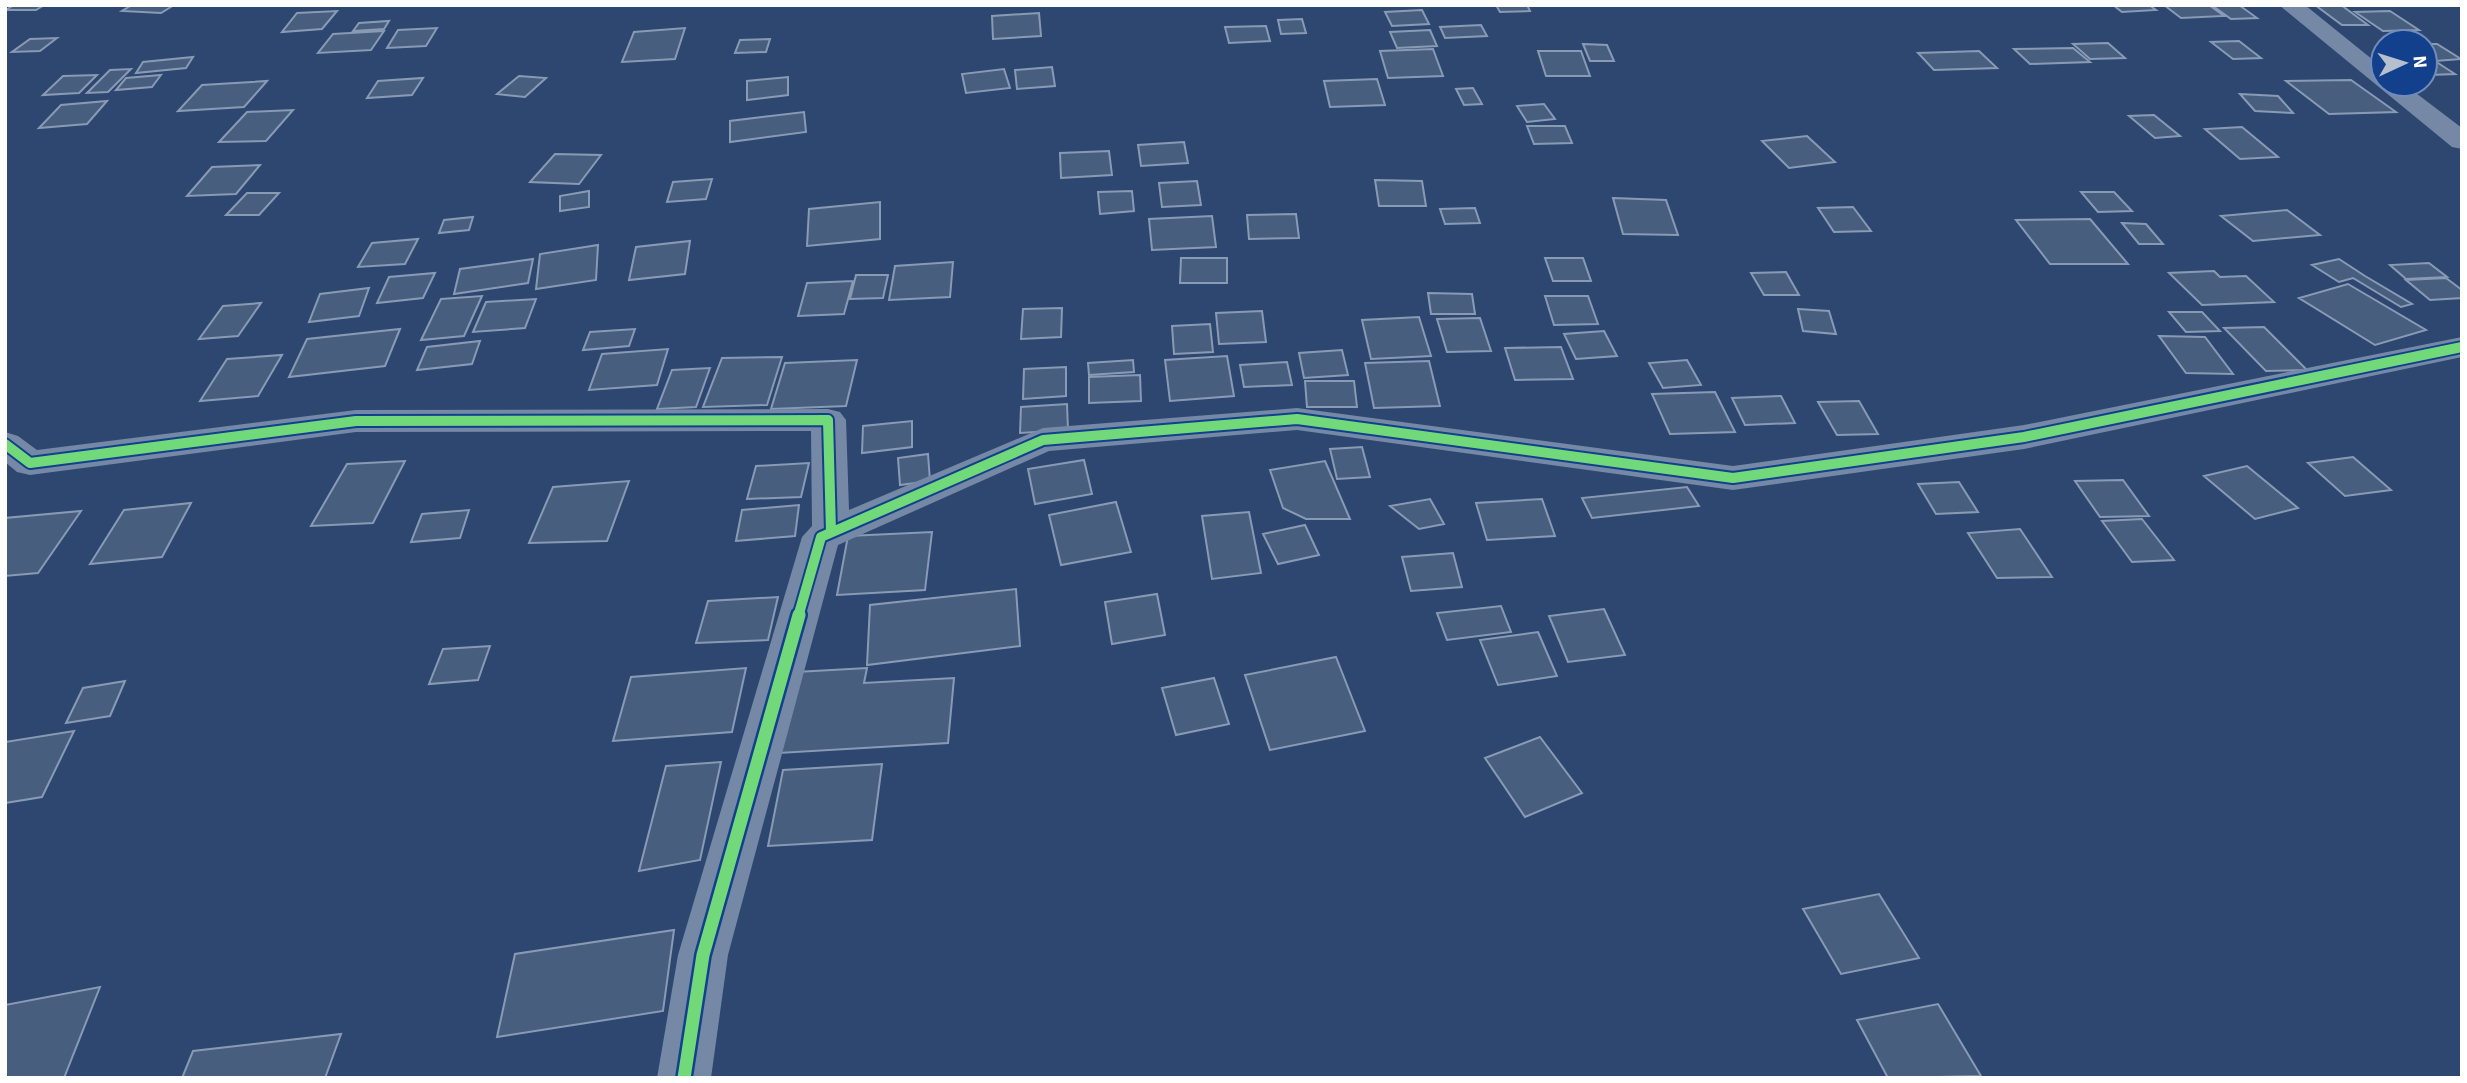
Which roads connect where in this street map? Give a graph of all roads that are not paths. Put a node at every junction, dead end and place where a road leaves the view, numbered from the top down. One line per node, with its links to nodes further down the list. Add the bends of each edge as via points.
1 (2290, 5): 2 (street)
2 (2369, 69)
3 (2406, 98): 4 (street)
4 (2462, 141)
5 (2462, 347): 7 (street, via 2024,437 1733,478 1297,419 1043,440)
6 (5, 444): 7 (street, via 30,463 356,421 828,420)
7 (831, 532): 8 (street, via 821,537 703,954)
8 (684, 1078)

